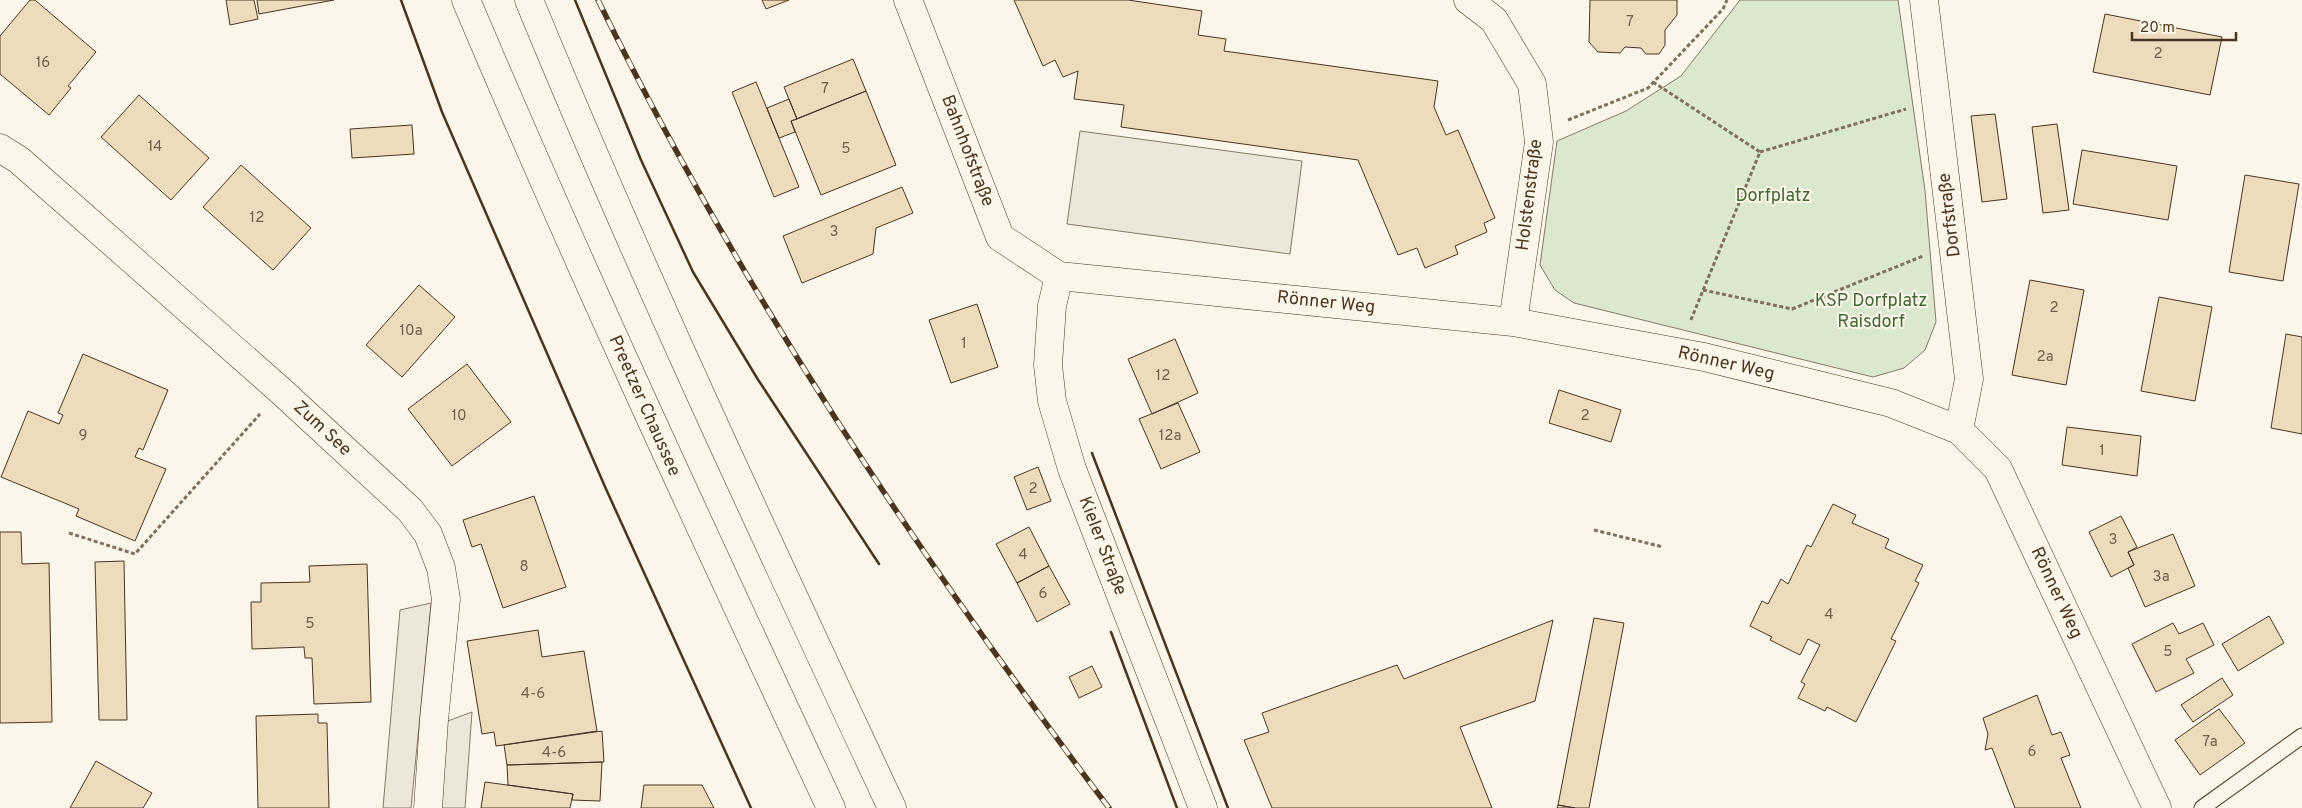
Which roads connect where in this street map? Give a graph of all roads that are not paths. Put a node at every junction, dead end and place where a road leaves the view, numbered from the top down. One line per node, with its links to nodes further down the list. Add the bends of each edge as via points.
1 (466, 0): 12 (main road, Preetzer Chaussee, via 524,138 681,488)
2 (529, 0): 13 (main road, via 580,124 733,467)
3 (908, 0): 7 (main road, Bahnhofstraße, via 1000,237)
4 (1468, 0): 8 (main road, Holstenstraße, via 1494,20 1532,84 1539,142)
5 (1932, 1): 9 (main road, Dorfstraße, via 1936,100 1969,379)
6 (0, 148): 11 (main road, Zum See, via 19,160 281,391 410,510 428,534 441,568 446,599)
7 (1059, 276): 8 (main road, Rönner Weg); 14 (main road, Kieler Straße, via 1052,306 1048,365 1052,402 1072,469)
8 (1513, 322): 9 (main road, Rönner Weg, via 1678,352 1891,403)
9 (1959, 430): 15 (main road, Rönner Weg, via 1998,469)
10 (2302, 736): 16 (lane)
11 (428, 808)
12 (831, 808)
13 (892, 808)
14 (1203, 808)
15 (2158, 808)
16 (2202, 808)

